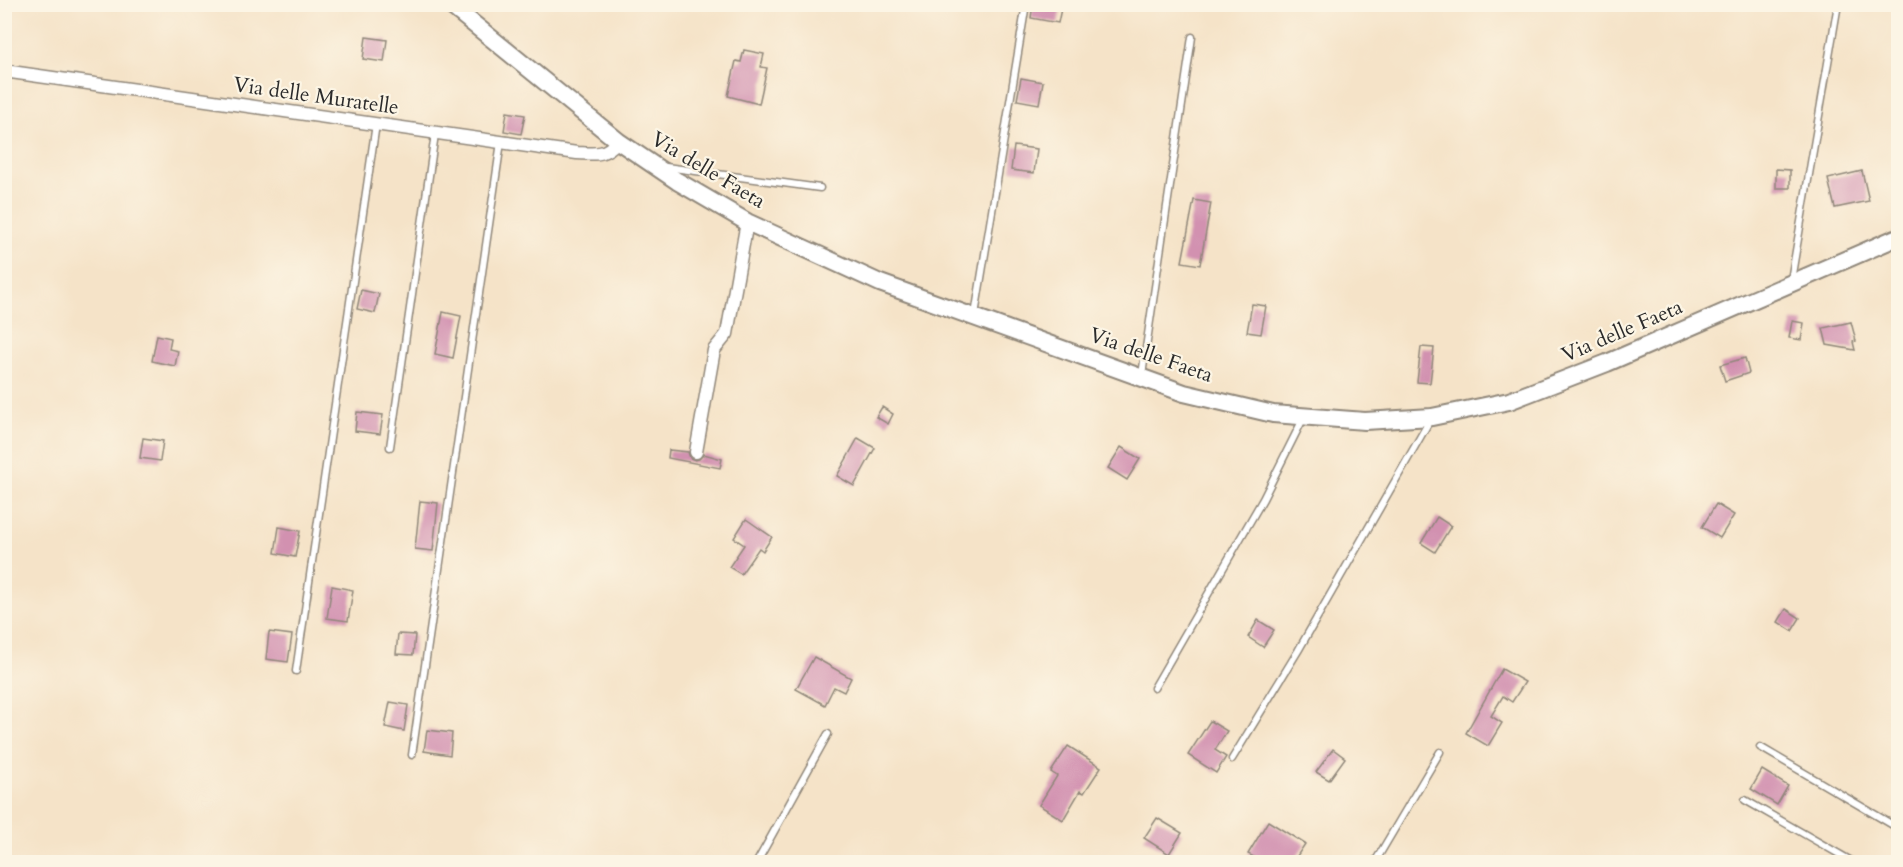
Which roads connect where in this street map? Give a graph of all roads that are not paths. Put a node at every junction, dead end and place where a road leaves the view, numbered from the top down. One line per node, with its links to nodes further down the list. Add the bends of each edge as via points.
1 (449, 4): 9 (street, Via delle Faeta)
2 (1026, 4): 15 (lane)
3 (1838, 4): 14 (lane)
4 (1192, 37): 16 (lane)
5 (4, 71): 6 (street, Via delle Muratelle)
6 (376, 124): 7 (street, Via delle Muratelle); 21 (lane)
7 (435, 134): 8 (street, Via delle Muratelle); 19 (lane)
8 (501, 141): 9 (street, Via delle Muratelle, via 596,154 608,151); 26 (lane)
9 (618, 141): 10 (street, Via delle Faeta)
10 (655, 166): 11 (lane); 12 (street, Via delle Faeta)
11 (820, 188)
12 (747, 222): 15 (street, Via delle Faeta, via 880,283); 20 (street, via 727,334 714,350)
13 (1899, 237): 14 (street, Via delle Faeta)
14 (1791, 284): 18 (street, Via delle Faeta, via 1509,401)
15 (975, 317): 16 (street, Via delle Faeta)
16 (1142, 377): 17 (street, Via delle Faeta, via 1185,393 1273,414)
17 (1305, 417): 18 (street, Via delle Faeta, via 1365,421); 22 (lane, via 1263,499)
18 (1432, 417): 27 (lane)
19 (390, 447)
20 (696, 452)
21 (296, 671)
22 (1154, 688)
23 (828, 734): 30 (lane)
24 (1760, 747): 29 (lane)
25 (1440, 752): 31 (lane)
26 (412, 755)
27 (1232, 759)
28 (1745, 800): 32 (lane)
29 (1899, 828)
30 (757, 862)
31 (1375, 862)
32 (1853, 862)

